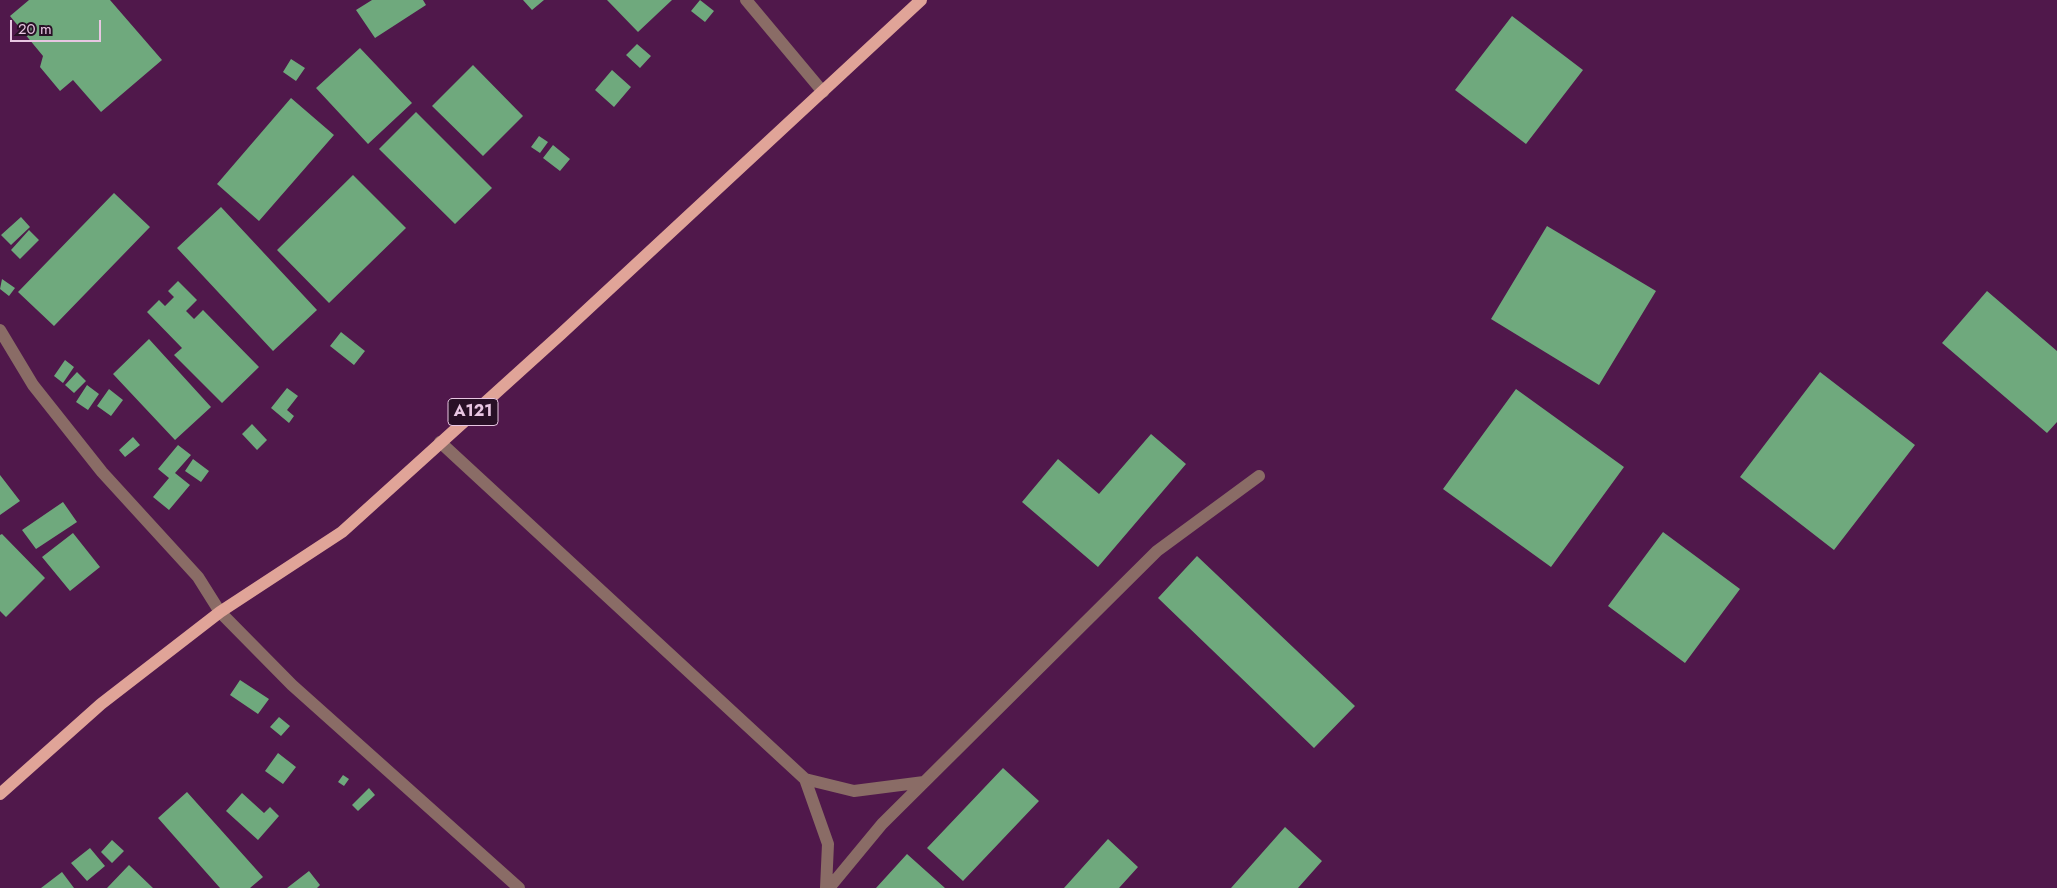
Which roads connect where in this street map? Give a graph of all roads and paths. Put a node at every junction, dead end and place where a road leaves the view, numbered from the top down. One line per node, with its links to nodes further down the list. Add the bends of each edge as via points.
1 (746, 0): 3 (street)
2 (921, 0): 3 (main road, A121)
3 (822, 92): 5 (main road, A121)
4 (0, 330): 7 (street, via 33,385 102,472 198,577)
5 (440, 442): 7 (main road, A121, via 342,532); 8 (street)
6 (1260, 476): 9 (street, via 1157,551)
7 (220, 612): 10 (main road, A121, via 100,704); 11 (street, via 292,685)
8 (805, 779): 9 (street, via 854,791); 12 (street, via 828,844)
9 (924, 782): 12 (street, via 882,824)
10 (0, 794)
11 (519, 888)
12 (827, 888)

